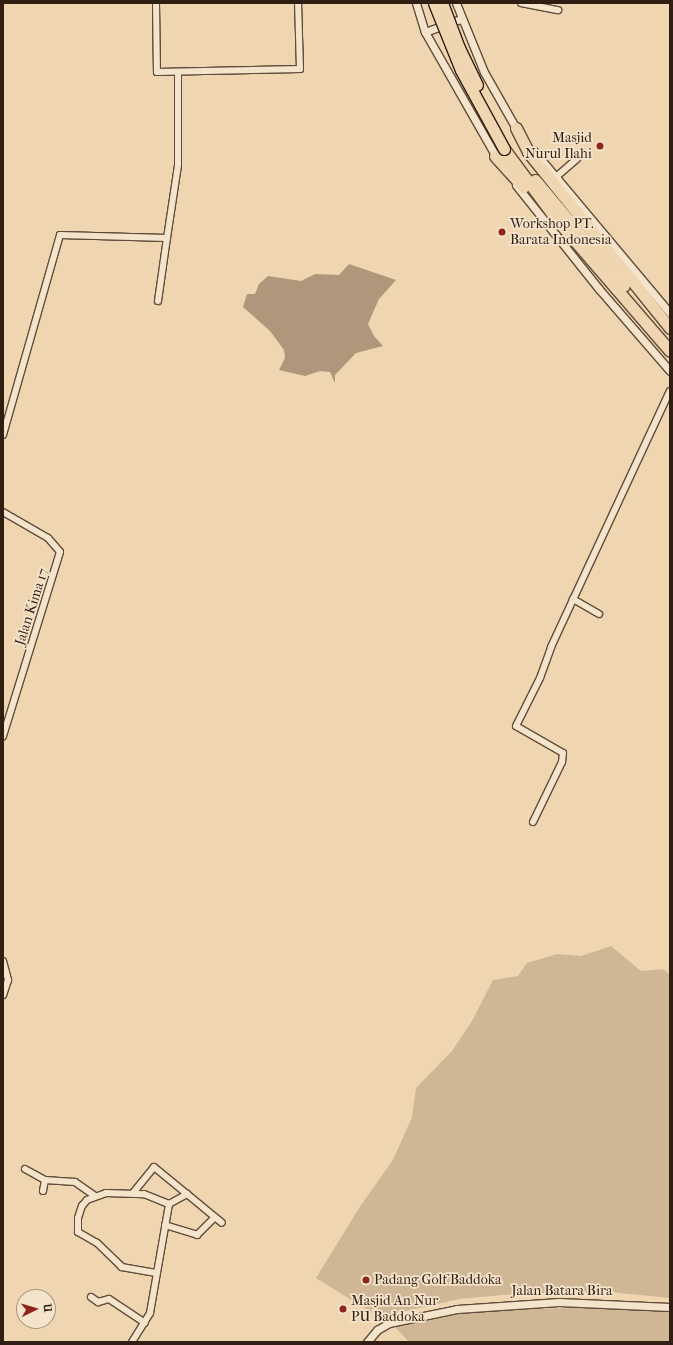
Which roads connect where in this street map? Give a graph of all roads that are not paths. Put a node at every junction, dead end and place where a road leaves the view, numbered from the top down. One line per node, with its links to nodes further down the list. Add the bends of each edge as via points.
1 (156, 3): 12 (street, via 157,72)
2 (298, 3): 12 (street, via 300,69)
3 (416, 3): 11 (street)
4 (434, 3): 14 (highway, bridge, via 461,70)
5 (442, 3): 14 (highway, bridge)
6 (456, 3): 10 (street)
7 (521, 3): 8 (street)
8 (534, 4): 9 (street)
9 (558, 10)
10 (461, 19): 11 (street); 13 (street, via 487,79)
11 (425, 32): 14 (street)
12 (178, 72): 17 (street, via 178,165)
13 (516, 128): 16 (street); 20 (highway, via 528,152)
14 (504, 150): 21 (highway, via 547,195); 22 (highway, via 582,250); 23 (street, via 598,289)
15 (577, 159): 16 (street)
16 (556, 177): 19 (street)
17 (167, 238): 18 (street); 25 (street, via 60,235)
18 (158, 301)
19 (670, 313)
20 (670, 328)
21 (670, 341)
22 (670, 351)
23 (670, 371)
24 (670, 391): 27 (street)
25 (3, 435)
26 (3, 512): 29 (street, Jalan Kima 17, via 51,541 60,552)
27 (573, 599): 28 (street); 30 (street, via 540,678 516,726 563,754 562,762)
28 (600, 614)
29 (3, 736)
30 (533, 822)
31 (3, 962): 32 (street, via 8,980)
32 (3, 995)
33 (25, 1169): 34 (street)
34 (45, 1180): 35 (street); 38 (street, via 70,1180 83,1186)
35 (43, 1190)
36 (134, 1193): 37 (street, via 154,1167); 38 (street); 39 (street, via 152,1196)
37 (187, 1194): 39 (street); 40 (street)
38 (94, 1196): 43 (street, via 82,1206 76,1226 78,1232 98,1243 122,1266)
39 (170, 1204): 42 (street)
40 (215, 1217): 41 (street); 42 (street, via 197,1234)
41 (222, 1223)
42 (165, 1225): 43 (street)
43 (156, 1273): 46 (street)
44 (90, 1297): 46 (street, via 98,1302 109,1299)
45 (670, 1307): 48 (street, Jalan Batara Bira, via 560,1302 457,1309 389,1323 377,1330)
46 (145, 1323): 47 (street)
47 (132, 1342)
48 (367, 1342)

